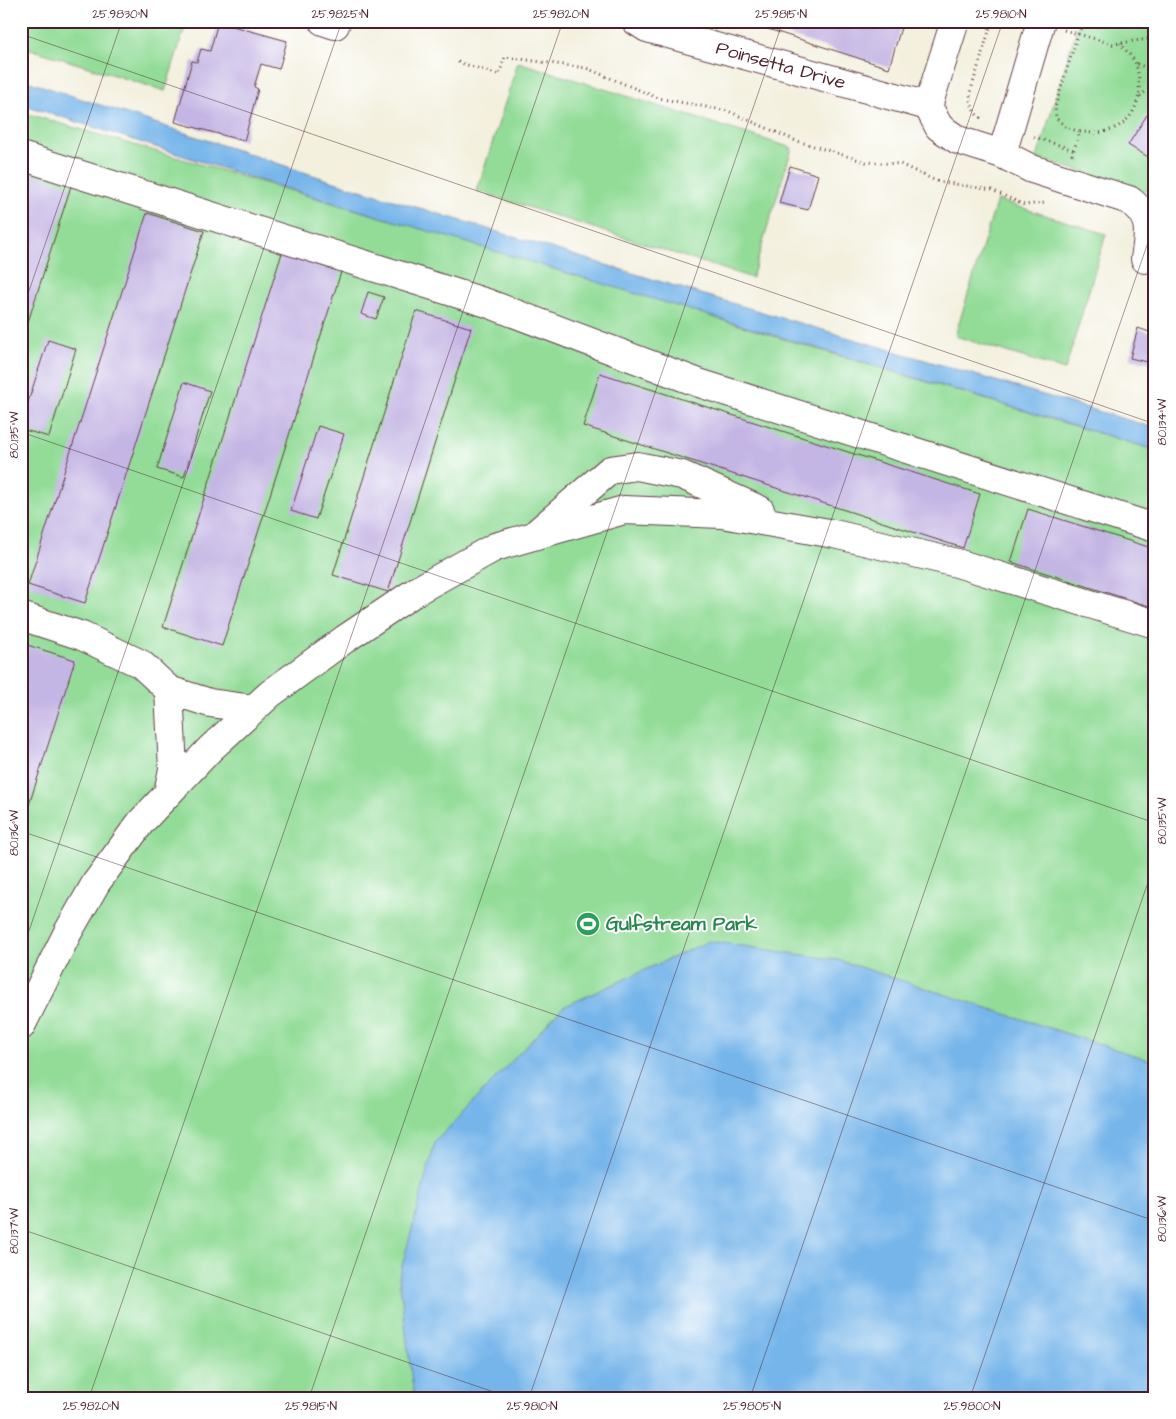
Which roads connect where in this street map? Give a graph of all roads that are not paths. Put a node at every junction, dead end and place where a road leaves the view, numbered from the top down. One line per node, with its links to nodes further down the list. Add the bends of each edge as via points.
1 (636, 21): 4 (street, Poinsetta Drive, via 647,28)
2 (955, 21): 4 (street)
3 (1041, 22): 5 (street)
4 (928, 106): 5 (street, via 939,127 958,140)
5 (1002, 154): 7 (street, via 1032,169 1129,200 1138,206 1148,222)
6 (21, 156): 9 (street, via 487,304 699,383)
7 (1144, 259)
8 (798, 528): 10 (street, via 722,514 624,510); 10 (street, via 682,475 637,466 610,470); 12 (street, via 957,563)
9 (1155, 528)
10 (532, 537): 14 (street, via 495,547 418,590)
11 (21, 616): 13 (street, via 82,636 140,664)
12 (1155, 624)
13 (169, 690): 14 (street, via 210,702); 15 (street, via 172,769)
14 (253, 709): 15 (street)
15 (168, 793): 16 (street, via 141,822 96,884)
16 (21, 1026)

